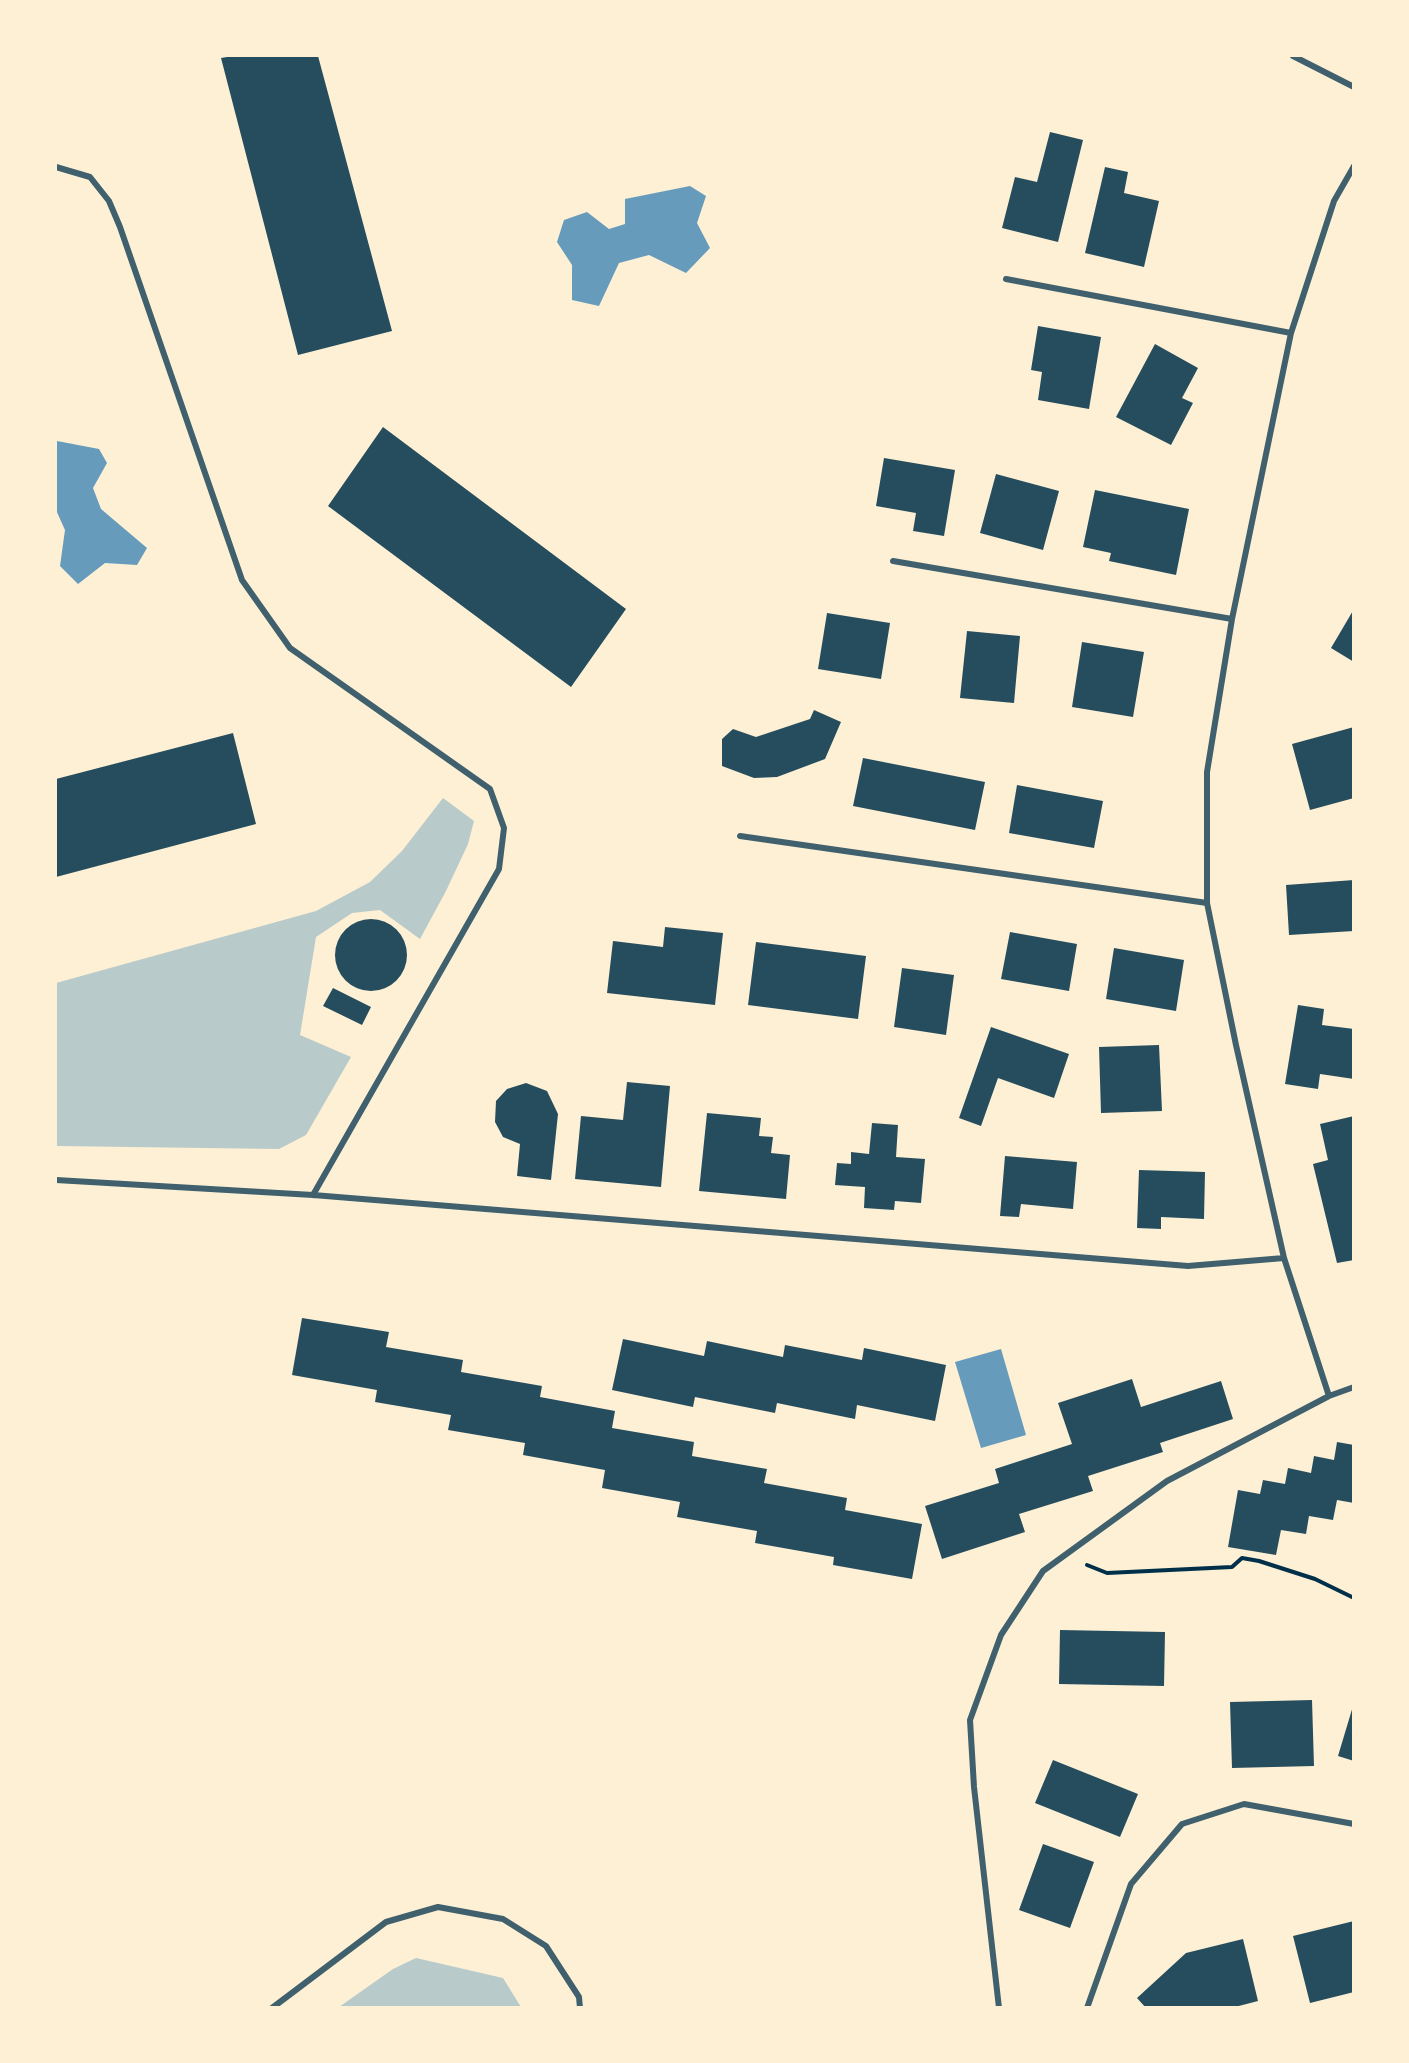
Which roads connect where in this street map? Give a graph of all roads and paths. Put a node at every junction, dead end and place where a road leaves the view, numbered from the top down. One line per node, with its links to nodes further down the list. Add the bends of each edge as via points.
1 (1293, 56): 2 (street)
2 (1353, 87)
3 (1353, 166): 6 (street, via 1334,201)
4 (56, 167): 12 (street, via 90,177 109,201 242,580 290,648 490,789 504,828 499,869)
5 (1006, 279): 6 (street)
6 (1291, 333): 8 (street)
7 (893, 561): 8 (street)
8 (1232, 619): 10 (street, via 1207,772)
9 (741, 836): 10 (street)
10 (1207, 903): 13 (street)
11 (56, 1180): 12 (street)
12 (313, 1195): 13 (street, via 1188,1266)
13 (1284, 1257): 15 (street)
14 (1353, 1387): 15 (street)
15 (1329, 1396): 16 (street, via 1167,1481)
16 (1065, 1556): 17 (path, via 1107,1573 1232,1567 1242,1558 1315,1579); 21 (street, via 1043,1572 1001,1635 970,1720)
17 (1353, 1598)
18 (1353, 1824): 22 (street, via 1244,1804 1182,1824 1131,1884)
19 (272, 2007): 20 (street, via 386,1922 438,1907 503,1918 546,1946 579,1997)
20 (580, 2007)
21 (999, 2007)
22 (1087, 2007)

